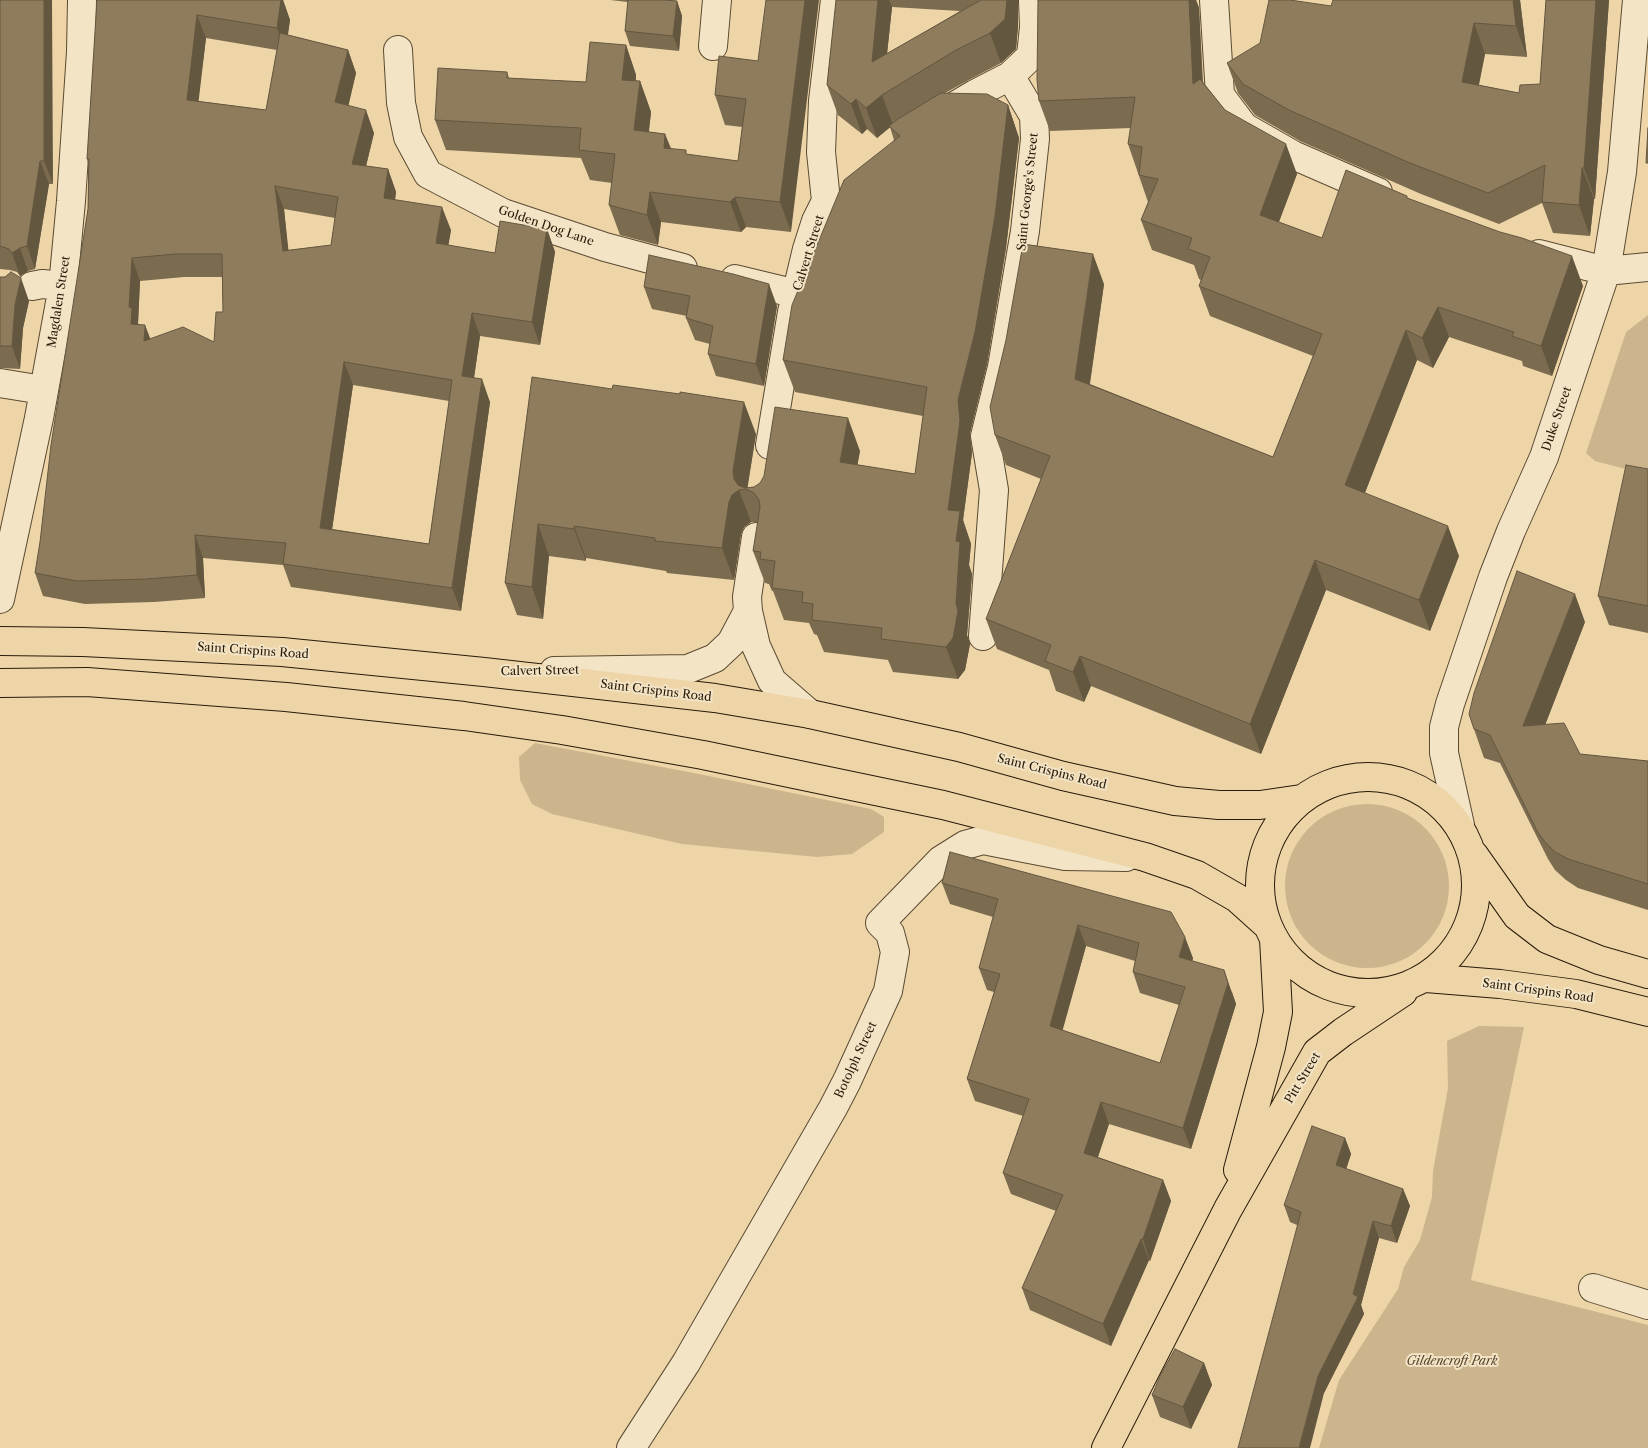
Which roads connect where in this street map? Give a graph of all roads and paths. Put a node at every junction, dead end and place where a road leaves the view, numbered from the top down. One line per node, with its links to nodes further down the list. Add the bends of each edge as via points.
1 (82, 0): 18 (street, Magdalen Street, via 73,181)
2 (717, 0): 7 (street)
3 (835, 0): 13 (street, Calvert Street, via 823,102 821,152)
4 (1033, 0): 9 (street, via 1031,56)
5 (1214, 0): 12 (street, via 1220,95 1244,127 1293,155)
6 (1637, 0): 16 (street, Duke Street, via 1622,172)
7 (713, 46)
8 (398, 50): 19 (street, Golden Dog Lane, via 401,103 408,137 428,174 503,213 605,247)
9 (1010, 76): 10 (street); 26 (street, Saint George's Street, via 1034,116 1035,139 1025,232 1002,368 985,436 994,490)
10 (926, 123)
11 (848, 182): 13 (street)
12 (1397, 200)
13 (826, 201): 19 (street, Calvert Street, via 816,221)
14 (1517, 248): 16 (street)
15 (1648, 268): 16 (street)
16 (1606, 271): 32 (street, Duke Street, via 1544,457 1493,577 1448,711 1444,753)
17 (32, 286): 18 (street)
18 (63, 286): 21 (street, Magdalen Street)
19 (796, 294): 22 (street, Calvert Street)
20 (0, 383): 21 (street)
21 (43, 390): 24 (street, Magdalen Street)
22 (766, 468)
23 (756, 537): 25 (street, Calvert Street)
24 (0, 599)
25 (748, 611): 28 (street, Calvert Street, via 731,643 715,658 688,670); 30 (street, Calvert Street, via 756,646 772,681)
26 (983, 636)
27 (0, 641): 28 (main road, Saint Crispins Road, via 282,652)
28 (484, 672): 30 (main road, Saint Crispins Road, via 715,698)
29 (0, 683): 33 (main road, Saint Crispins Road, via 87,682 286,697 562,730 703,755 943,805)
30 (810, 714): 31 (main road, Saint Crispins Road, via 1175,801 1219,805)
31 (1301, 799): 32 (main road, Saint Crispins Road, via 1333,782 1368,776 1404,782 1435,799); 35 (main road, Saint Crispins Road, via 1278,825 1263,856 1260,891)
32 (1460, 825): 34 (main road, Saint Crispins Road)
33 (1145, 856): 35 (main road, Saint Crispins Road, via 1197,876 1237,898); 42 (street, Botolph Street, via 1065,856 983,840 965,845 941,860 880,923 890,933 895,952 888,991 847,1081 686,1363)
34 (1474, 856): 36 (main road, Saint Crispins Road, via 1517,916 1547,939 1598,960); 37 (main road, Saint Crispins Road, via 1477,902 1460,946)
35 (1271, 932): 37 (main road, Saint Crispins Road, via 1295,965 1322,983 1353,993 1386,993); 39 (main road, Pitt Street, via 1278,1012)
36 (1648, 974)
37 (1421, 980): 38 (main road, Saint Crispins Road, via 1500,984 1568,993); 39 (main road, Pitt Street, via 1317,1052)
38 (1648, 1012)
39 (1228, 1209): 43 (main road, Pitt Street)
40 (1593, 1288): 41 (street)
41 (1648, 1305)
42 (631, 1448)
43 (1106, 1448)

